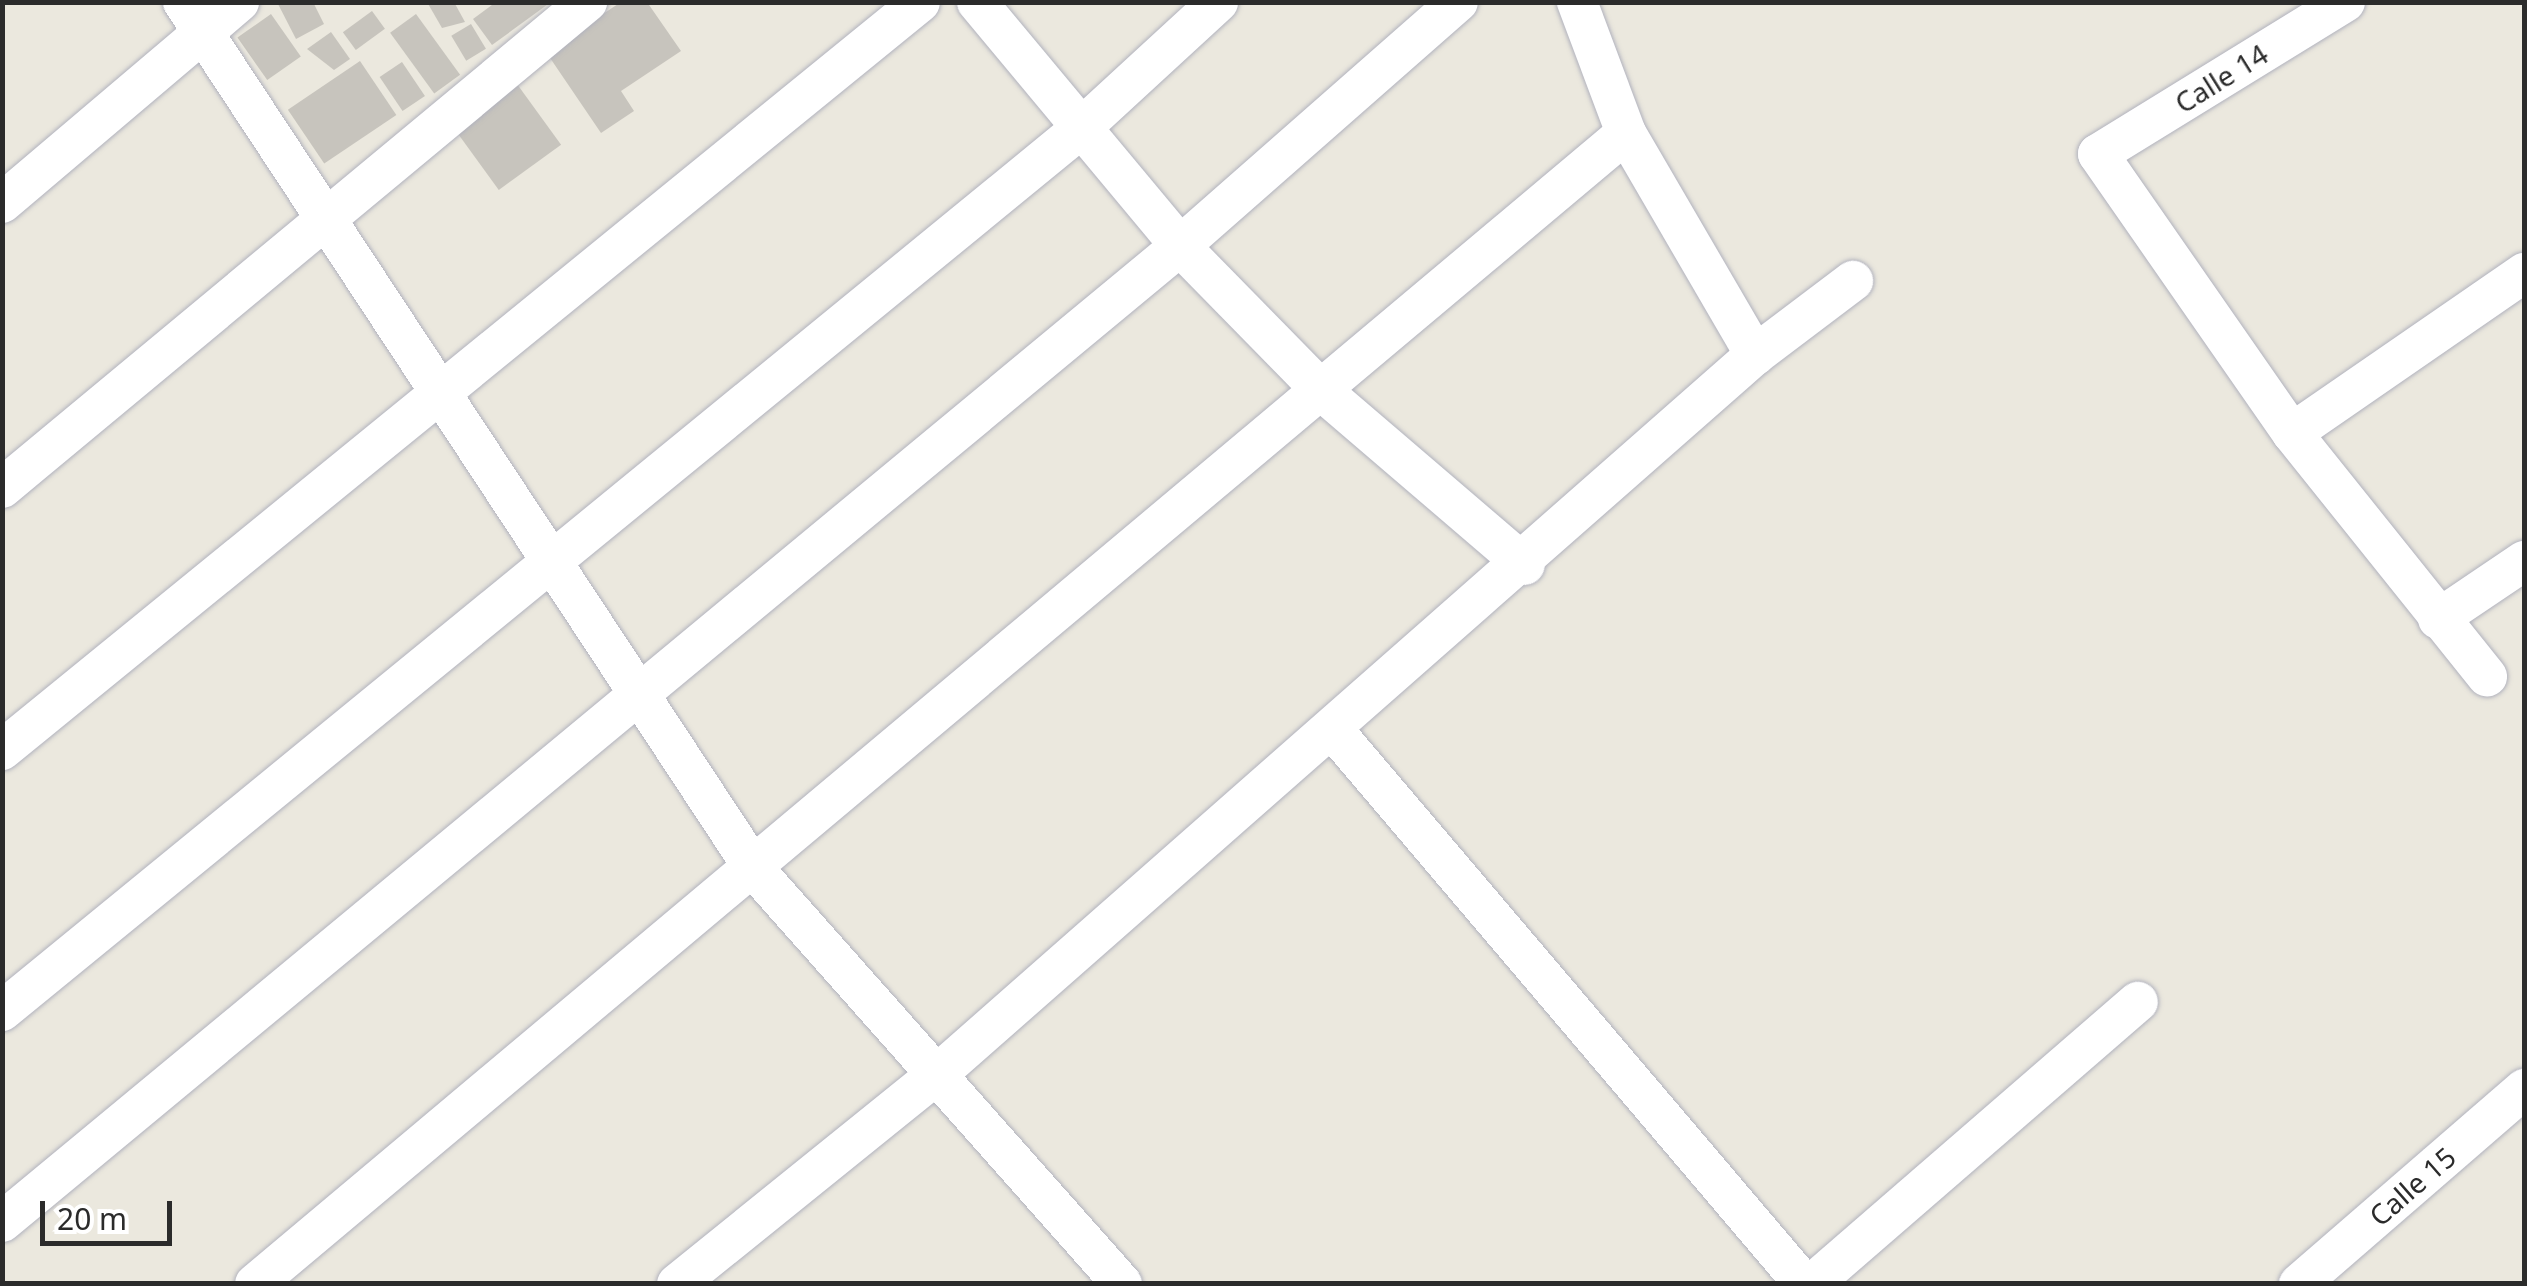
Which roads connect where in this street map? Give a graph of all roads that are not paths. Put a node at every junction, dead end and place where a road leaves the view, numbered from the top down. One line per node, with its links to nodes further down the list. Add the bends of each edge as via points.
1 (239, 2): 9 (street)
2 (587, 2): 13 (street)
3 (920, 2): 18 (street)
4 (978, 2): 10 (street)
5 (1218, 2): 10 (street)
6 (1458, 2): 14 (street)
7 (1577, 2): 11 (street)
8 (2344, 2): 20 (street, Calle 14, via 2098,154)
9 (193, 17): 12 (street); 13 (street)
10 (1079, 130): 14 (street); 22 (street)
11 (1626, 133): 17 (street); 19 (street)
12 (2, 203)
13 (324, 220): 18 (street); 21 (street)
14 (1180, 246): 19 (street); 27 (street)
15 (2524, 274): 20 (street)
16 (1853, 281): 17 (street)
17 (1755, 355): 24 (street)
18 (442, 384): 22 (street); 29 (street)
19 (1322, 391): 24 (street); 30 (street)
20 (2292, 433): 25 (street)
21 (2, 488)
22 (553, 559): 27 (street); 32 (street)
23 (2524, 562): 25 (street)
24 (1525, 565): 28 (street)
25 (2438, 619): 26 (street)
26 (2487, 676)
27 (631, 695): 30 (street); 35 (street)
28 (1334, 731): 33 (street); 39 (street)
29 (2, 750)
30 (754, 870): 33 (street); 36 (street)
31 (2138, 1002): 40 (street)
32 (2, 1011)
33 (941, 1071): 37 (street); 38 (street)
34 (2524, 1088): 41 (street, Calle 15)
35 (2, 1222)
36 (255, 1284)
37 (678, 1284)
38 (1122, 1284)
39 (1804, 1284)
40 (1812, 1284)
41 (2298, 1284)

